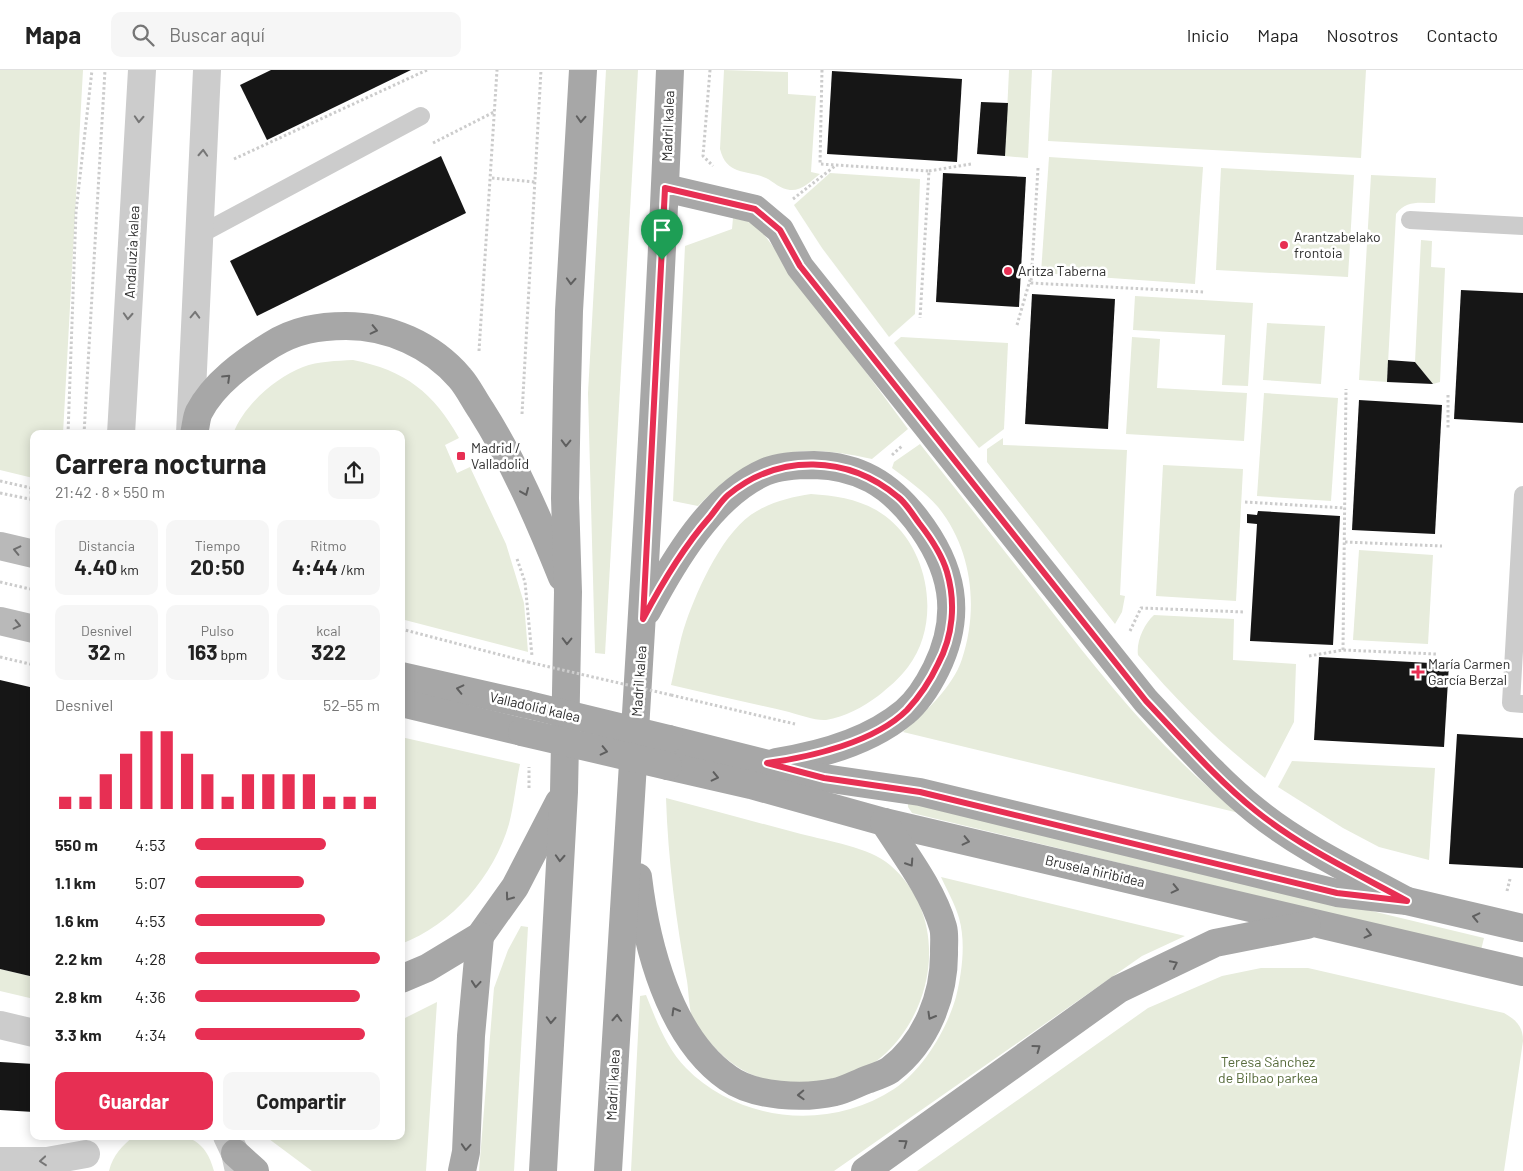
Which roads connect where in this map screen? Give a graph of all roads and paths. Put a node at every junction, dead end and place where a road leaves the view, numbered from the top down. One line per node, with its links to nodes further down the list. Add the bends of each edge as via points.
1 (92, 70): 37 (path, via 76,212)
2 (105, 70): 38 (path)
3 (142, 70): 39 (street, Andaluzia kalea, one-way to 39)
4 (207, 70): 27 (street, one-way to 4)
5 (426, 70): 14 (path)
6 (497, 70): 21 (path)
7 (541, 70): 22 (path)
8 (583, 70): 56 (main road, one-way to 56, via 569,311 565,498)
9 (670, 70): 23 (main road, Madril kalea)
10 (710, 70): 17 (path, via 703,156)
11 (822, 70): 16 (path, via 820,164)
12 (421, 116): 27 (lane)
13 (234, 149): 14 (path)
14 (233, 159): 19 (path)
15 (971, 164): 20 (path)
16 (836, 165): 20 (path); 24 (path)
17 (715, 168)
18 (1038, 168): 28 (path)
19 (233, 169)
20 (929, 171): 30 (path)
21 (492, 178): 22 (path); 32 (path, via 479,354)
22 (535, 182): 35 (path, via 522,422)
23 (665, 188): 58 (main road, Madril kalea); 82 (main road, via 755,209 780,230 800,266 1146,701 1206,765 1256,811 1310,849)
24 (786, 204)
25 (1410, 220): 26 (lane)
26 (1523, 226)
27 (199, 235): 40 (street, one-way to 27)
28 (1032, 276): 29 (path, via 1031,283); 31 (path)
29 (1205, 292)
30 (920, 318)
31 (1017, 325)
32 (472, 350)
33 (1346, 389): 48 (path)
34 (1448, 395): 36 (path)
35 (516, 414)
36 (1448, 428)
37 (68, 430)
38 (84, 430)
39 (121, 430)
40 (190, 430)
41 (195, 430): 56 (main road, one-way to 56, via 198,413 228,376 283,337 318,326 360,326 404,336 426,348 460,378 491,426 521,483)
42 (0, 481): 43 (path)
43 (30, 488)
44 (0, 492): 46 (path)
45 (1523, 495): 73 (lane, via 1511,703)
46 (30, 500)
47 (1245, 502): 48 (path)
48 (1345, 508): 49 (path)
49 (1345, 542): 51 (path); 63 (path)
50 (0, 546): 52 (main road, one-way to 50)
51 (1442, 546)
52 (30, 553)
53 (516, 556): 68 (path, via 525,582)
54 (0, 582): 55 (path)
55 (30, 589)
56 (568, 592): 78 (main road, one-way to 78)
57 (1245, 612): 62 (path, via 1141,608)
58 (643, 619): 76 (main road, via 690,540 728,495 766,472 799,465 837,465 874,480 900,498 931,538 947,572 953,608 946,648 927,686 906,712 873,733 804,758); 80 (main road, Madril kalea)
59 (0, 621): 60 (main road, one-way to 60)
60 (30, 628)
61 (405, 630): 74 (path, bridge)
62 (1127, 638)
63 (1343, 650): 64 (path); 65 (path)
64 (1436, 654)
65 (1309, 656)
66 (0, 657): 67 (path)
67 (30, 664)
68 (533, 667)
69 (405, 677): 76 (main road, Valladolid kalea, one-way to 69, bridge)
70 (660, 683): 71 (path)
71 (659, 702)
72 (405, 704): 77 (main road, Valladolid kalea, one-way to 77, bridge)
73 (1523, 704)
74 (797, 725)
75 (530, 760): 79 (path)
76 (767, 763): 82 (main road, via 824,778 920,792 1337,893)
77 (668, 766): 81 (main road, Brusela hiribidea, one-way to 81)
78 (564, 792): 85 (main road, one-way to 85, via 515,888); 95 (main road, one-way to 95)
79 (528, 794)
80 (629, 811): 81 (main road, one-way to 80, via 923,882 943,928 944,970 936,1008 915,1044 890,1070 835,1092 799,1096 762,1092 729,1079 696,1047 667,996 648,941); 96 (main road, Madril kalea, one-way to 80)
81 (884, 822): 83 (main road, Brusela hiribidea, one-way to 83)
82 (1407, 901): 84 (main road, one-way to 82)
83 (1320, 923): 86 (main road, Brusela hiribidea, one-way to 86); 97 (main road, one-way to 83, via 1119,989 1215,943)
84 (1523, 928)
85 (480, 936): 87 (main road); 94 (main road, one-way to 94, via 471,1036 466,1152)
86 (1523, 972)
87 (405, 977)
88 (0, 1025): 89 (street)
89 (30, 1032)
90 (88, 1154): 92 (street, one-way to 92, via 47,1161)
91 (234, 1154): 93 (main road)
92 (0, 1162)
93 (255, 1171)
94 (462, 1171)
95 (543, 1171)
96 (608, 1171)
97 (865, 1171)

